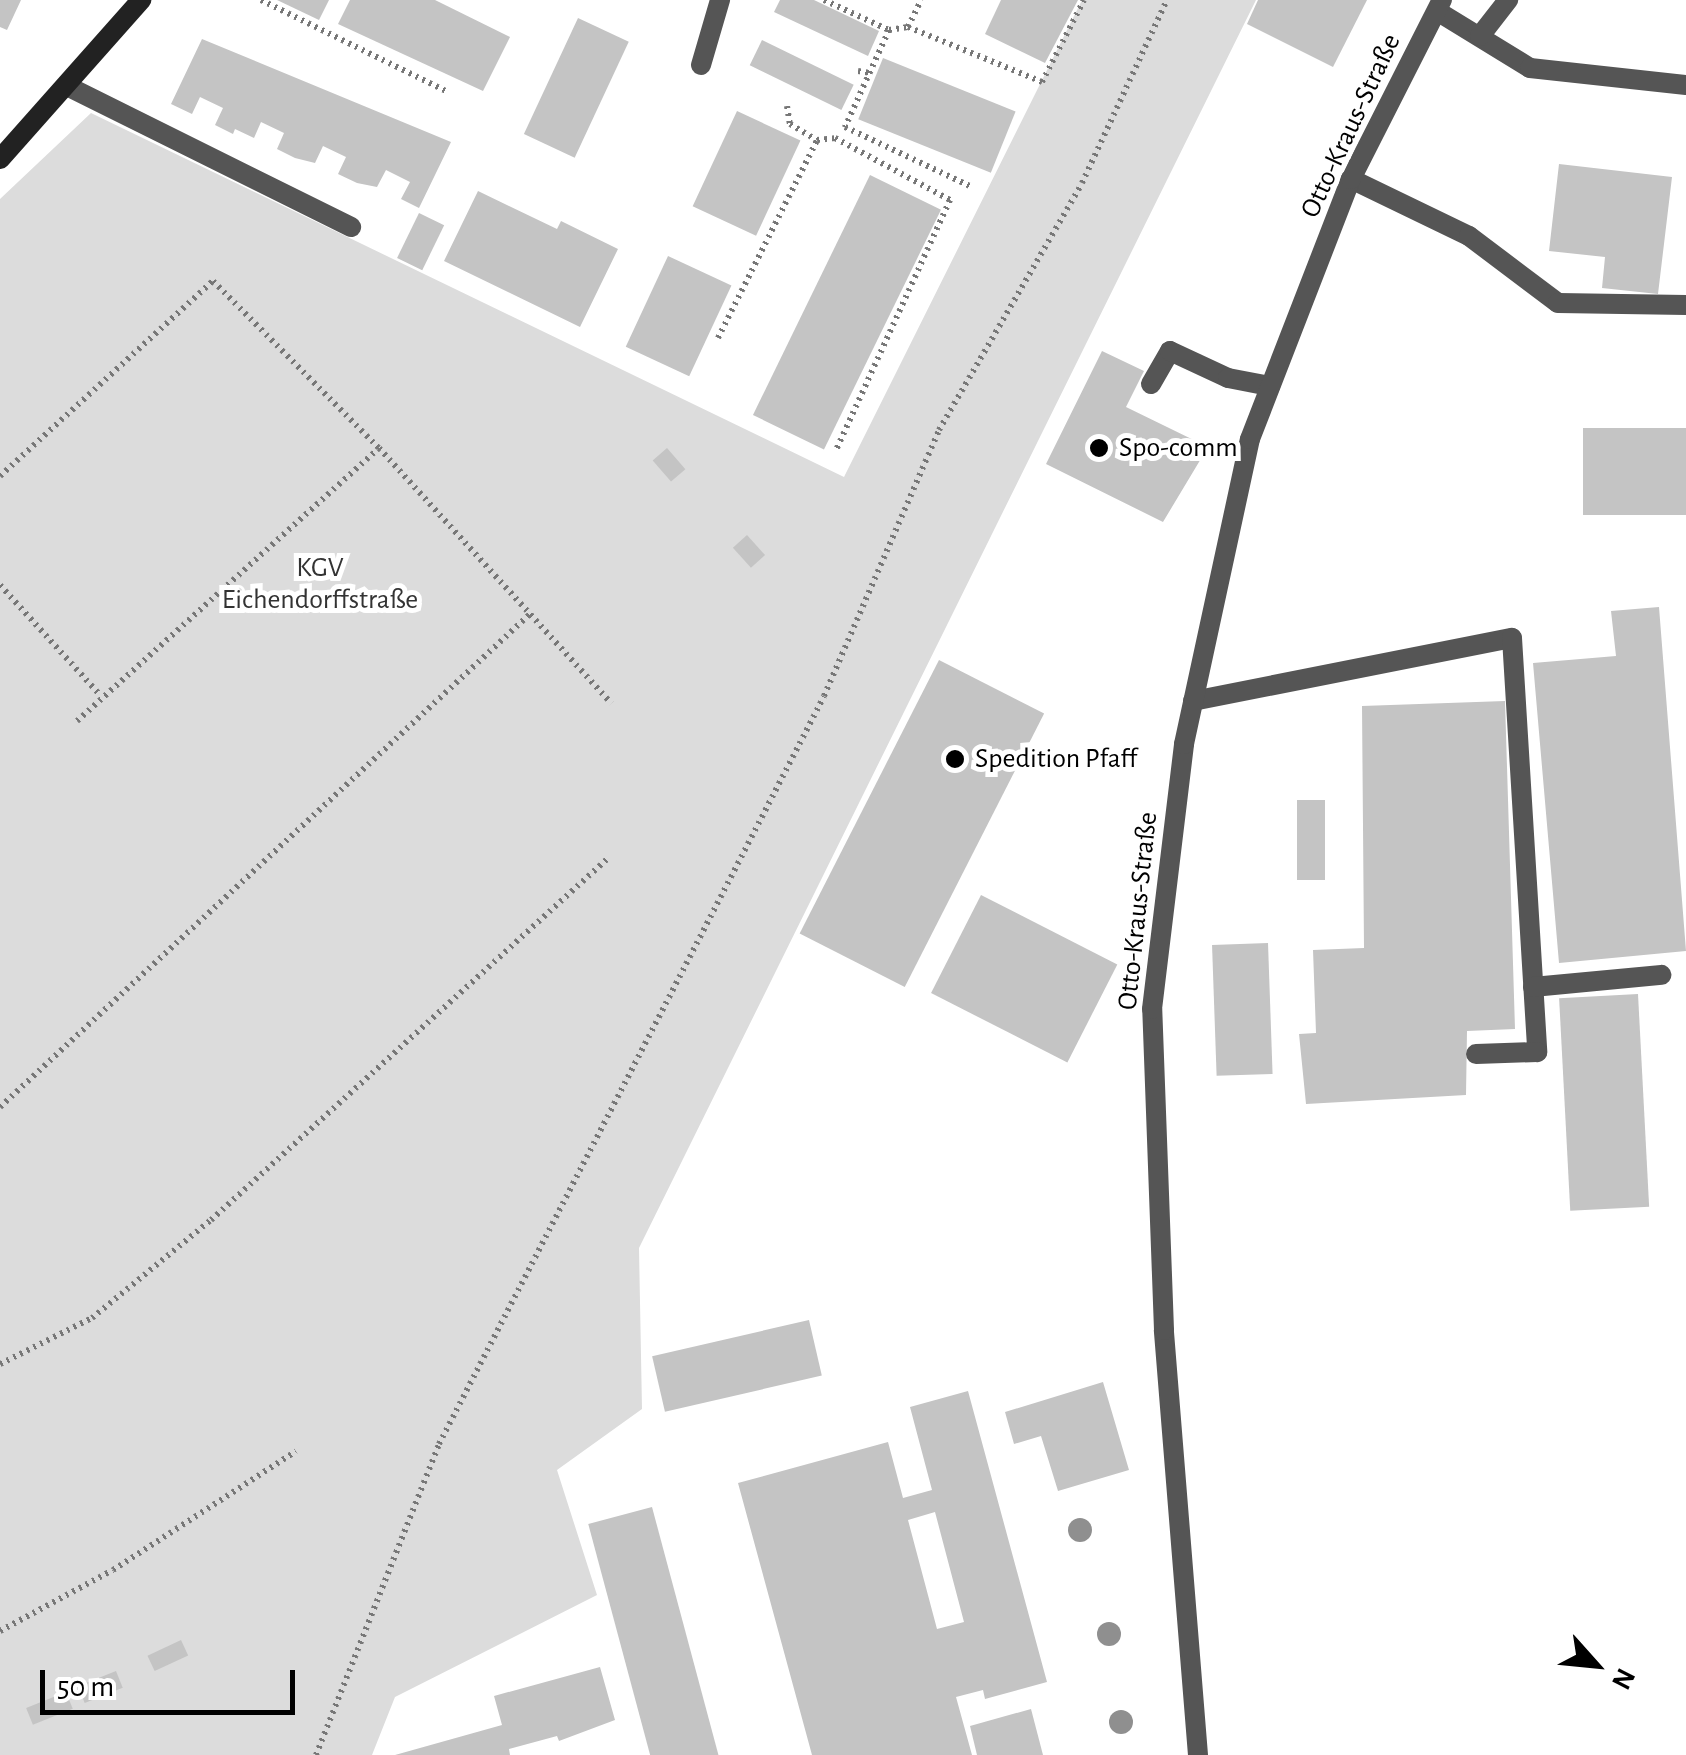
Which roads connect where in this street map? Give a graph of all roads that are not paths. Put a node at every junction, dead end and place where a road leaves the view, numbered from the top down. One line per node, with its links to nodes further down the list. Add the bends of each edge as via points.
1 (141, 0): 8 (street)
2 (720, 0): 6 (street)
3 (1508, 0): 5 (street)
4 (1440, 6): 5 (street); 10 (street, Otto-Kraus-Straße)
5 (1480, 36): 7 (street, via 1530,68)
6 (701, 65)
7 (1686, 85)
8 (69, 87): 9 (street); 11 (street)
9 (0, 159)
10 (1351, 179): 12 (street, via 1470,236 1558,302); 14 (street, Otto-Kraus-Straße)
11 (351, 227)
12 (1686, 305)
13 (1151, 384): 14 (street, via 1170,352 1228,378)
14 (1270, 386): 15 (street, Otto-Kraus-Straße, via 1250,439)
15 (1193, 701): 17 (street, via 1512,638); 19 (street, Otto-Kraus-Straße, via 1152,1009 1164,1330)
16 (1661, 976): 17 (street)
17 (1533, 987): 18 (street, via 1537,1052)
18 (1476, 1054)
19 (1198, 1755)

